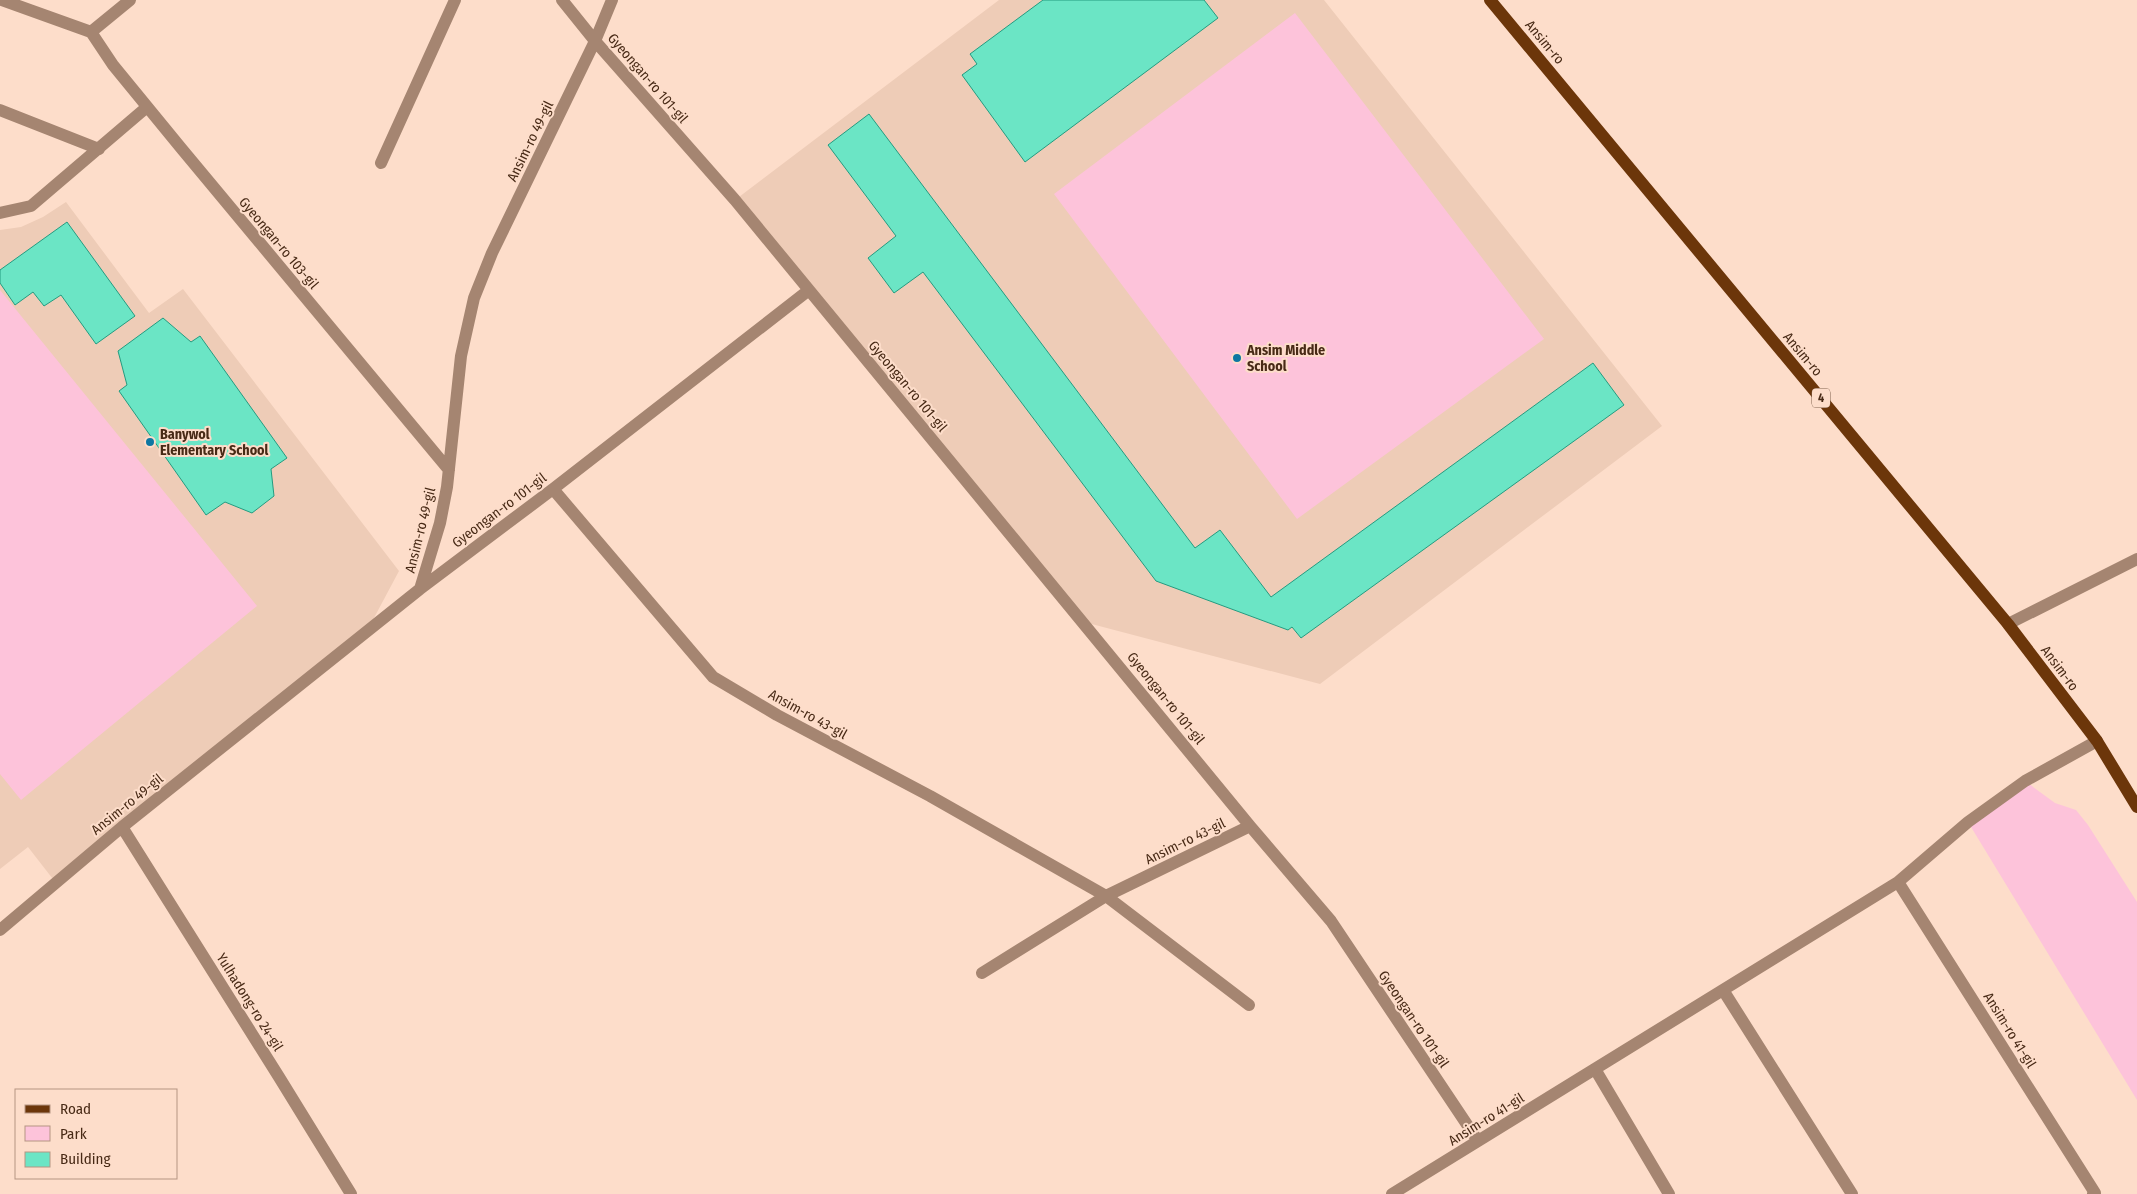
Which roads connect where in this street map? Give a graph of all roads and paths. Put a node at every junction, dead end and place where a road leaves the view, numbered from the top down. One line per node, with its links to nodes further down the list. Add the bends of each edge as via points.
1 (2, 0): 7 (street)
2 (130, 0): 7 (street)
3 (455, 0): 12 (street)
4 (562, 0): 8 (street, Gyeongan-ro 101-gil)
5 (612, 0): 8 (street, Ansim-ro 49-gil)
6 (1490, 0): 19 (main road, Ansim-ro / 4)
7 (91, 32): 9 (street, Gyeongan-ro 103-gil)
8 (595, 41): 14 (street, Gyeongan-ro 101-gil); 15 (street, Ansim-ro 49-gil, via 492,253 474,298 462,356)
9 (147, 107): 11 (street); 15 (street, Gyeongan-ro 103-gil)
10 (0, 110): 11 (street)
11 (99, 149): 13 (street, via 31,206)
12 (380, 163)
13 (0, 213)
14 (810, 290): 16 (street, Gyeongan-ro 101-gil); 22 (street, Gyeongan-ro 101-gil)
15 (449, 470): 18 (street, Ansim-ro 49-gil, via 440,523)
16 (553, 489): 18 (street, Gyeongan-ro 101-gil); 25 (street, Ansim-ro 43-gil, via 713,678)
17 (2137, 559): 19 (street)
18 (420, 589): 23 (street, Ansim-ro 49-gil)
19 (2008, 624): 20 (main road, Ansim-ro / 4)
20 (2097, 741): 21 (main road, Ansim-ro / 4); 24 (street, Ansim-ro 41-gil, via 2025,781 1968,822)
21 (2137, 806)
22 (1250, 826): 25 (street, Ansim-ro 43-gil); 31 (street, Gyeongan-ro 101-gil, via 1331,921)
23 (122, 827): 26 (street, Ansim-ro 49-gil); 32 (street, Yulhadong-ro 24-gil)
24 (1898, 882): 28 (street, Ansim-ro 41-gil); 36 (street, Ansim-ro 41-gil)
25 (1106, 896): 27 (street, Ansim-ro 43-gil); 29 (street)
26 (0, 930)
27 (982, 973)
28 (1723, 990): 30 (street, Ansim-ro 41-gil); 35 (street)
29 (1249, 1005)
30 (1595, 1069): 31 (street, Ansim-ro 41-gil); 34 (street)
31 (1478, 1141): 33 (street, Ansim-ro 41-gil)
32 (351, 1194)
33 (1392, 1194)
34 (1669, 1194)
35 (1852, 1194)
36 (2093, 1194)

